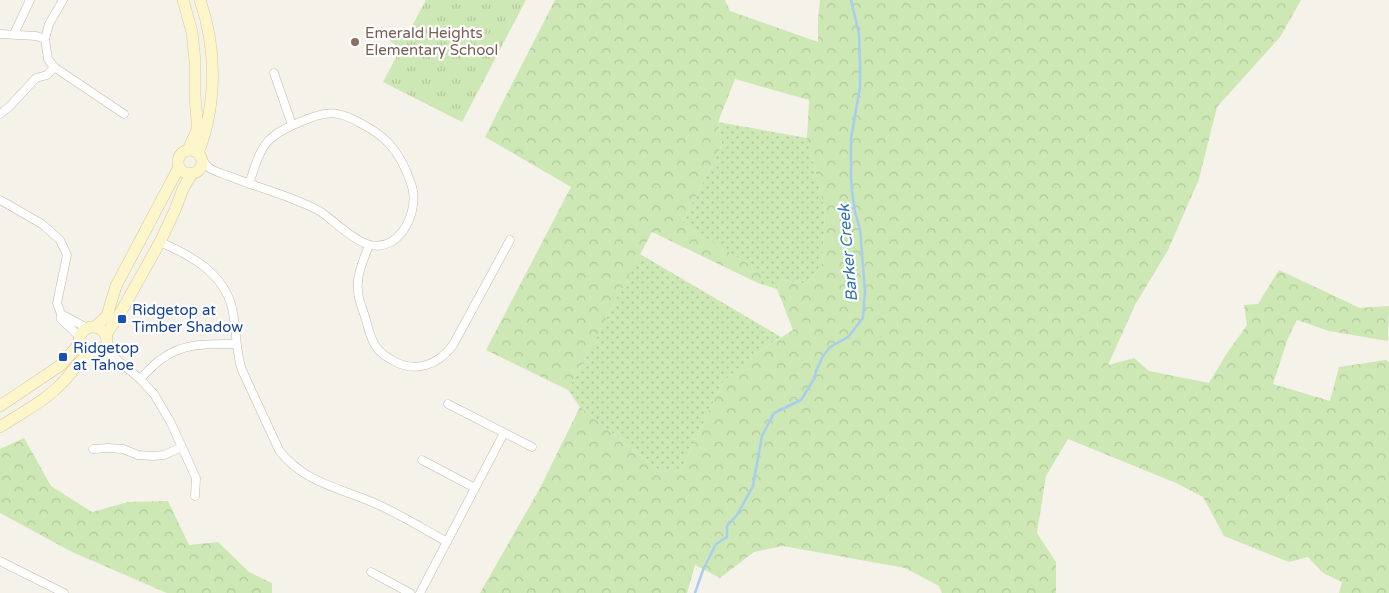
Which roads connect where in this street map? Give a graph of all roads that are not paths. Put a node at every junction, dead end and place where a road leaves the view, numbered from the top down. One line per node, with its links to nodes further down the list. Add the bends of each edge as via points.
1 (30, 0): 6 (street)
2 (63, 0): 7 (street, via 49,24)
3 (183, 0): 13 (main road, via 192,32 195,62)
4 (200, 0): 13 (main road, via 207,21 212,80 208,124)
5 (0, 34): 6 (street)
6 (14, 34): 7 (street)
7 (45, 39): 8 (street, via 48,59)
8 (54, 67): 10 (street, via 47,75 36,78); 11 (street)
9 (274, 73): 12 (street)
10 (0, 114)
11 (124, 114)
12 (292, 124): 15 (street, via 267,140); 19 (street, via 316,115 344,115 375,131 400,158 413,189 414,202 408,222 403,232 390,243)
13 (198, 162): 14 (main road, via 185,172); 14 (main road, via 182,152 178,159); 15 (street); 18 (main road)
14 (179, 167): 21 (main road, via 116,286 107,316)
15 (249, 184): 19 (street, via 318,210)
16 (0, 200): 20 (street, via 42,224 60,240 67,255 57,303)
17 (510, 240): 19 (street, via 453,345 436,362 422,367 397,363 384,355 378,351 369,334 357,288)
18 (160, 242): 22 (street, via 196,260 219,282 232,308); 23 (main road)
19 (369, 245)
20 (61, 314): 21 (street, via 80,325); 21 (street, via 61,320)
21 (85, 334): 23 (main road, via 103,332); 24 (main road, via 83,351); 27 (main road, via 61,366)
22 (236, 344): 25 (street, via 177,349 158,360); 36 (street, via 253,397 279,450 294,466 313,479 372,502)
23 (106, 346): 24 (main road); 25 (street)
24 (90, 355): 28 (main road, via 83,358 47,396)
25 (140, 379): 30 (street, via 154,394)
26 (448, 404): 29 (street)
27 (0, 406)
28 (0, 426)
29 (504, 433): 31 (street); 34 (street)
30 (182, 447): 32 (street, via 153,456 123,449); 35 (street, via 196,478)
31 (532, 448)
32 (93, 449)
33 (422, 460): 34 (street)
34 (475, 488): 36 (street)
35 (195, 496)
36 (447, 542): 41 (street)
37 (0, 560): 39 (street)
38 (370, 572): 40 (street)
39 (64, 593)
40 (410, 593)
41 (420, 593)

